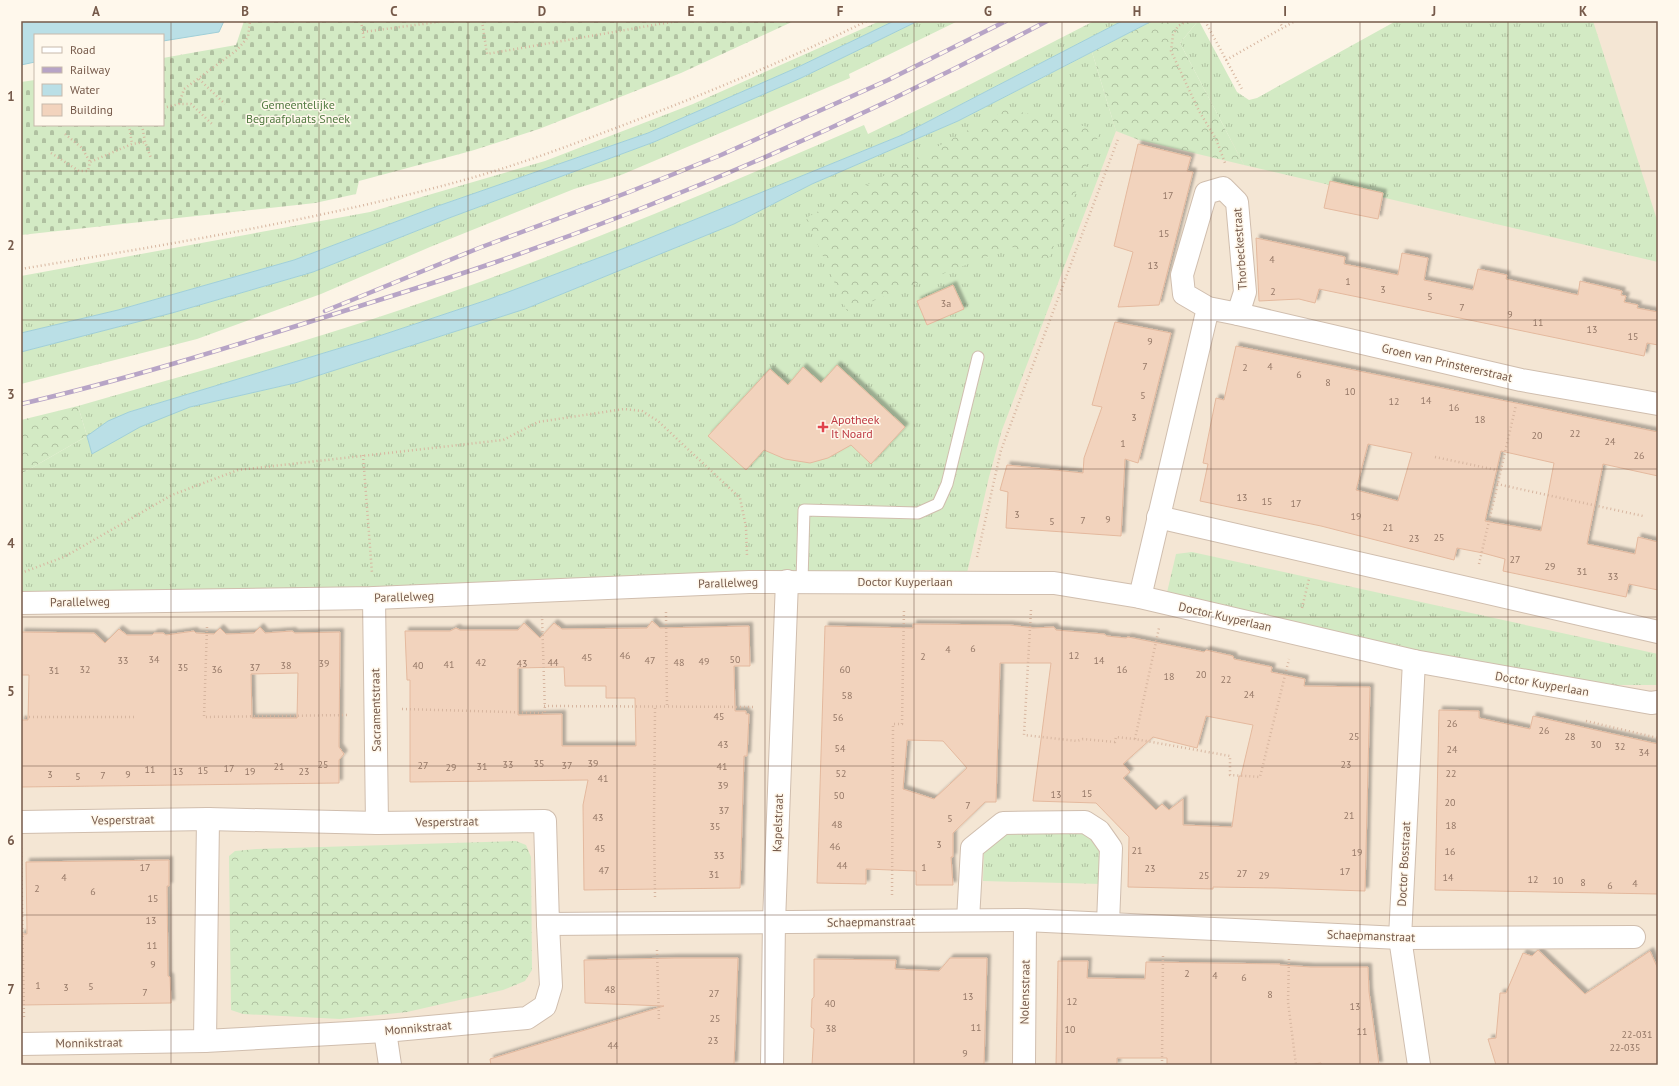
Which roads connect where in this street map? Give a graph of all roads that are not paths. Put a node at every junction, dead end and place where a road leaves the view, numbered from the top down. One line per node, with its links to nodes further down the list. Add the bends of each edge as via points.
1 (1208, 308): 2 (street); 2 (street, Thorbeckestraat, via 1184,294 1182,275 1206,194 1224,188 1237,202 1245,292); 5 (street)
2 (1238, 314): 4 (street, Groen van Prinstererstraat, via 1521,380)
3 (978, 357): 6 (lane, via 947,484 938,504 918,513 804,510)
4 (1658, 404)
5 (1158, 517): 7 (street); 10 (street)
6 (794, 581): 7 (street, Doctor Kuyperlaan, via 1054,583); 8 (street, Parallelweg); 18 (street, Kapelstraat)
7 (1140, 597): 11 (street, Doctor Kuyperlaan)
8 (374, 598): 9 (street, Parallelweg); 15 (street, Sacramentstraat)
9 (21, 603)
10 (1658, 632)
11 (1414, 661): 12 (street, Doctor Kuyperlaan, via 1651,703); 22 (street, Doctor Bosstraat)
12 (1658, 702)
13 (208, 819): 14 (street, Vesperstraat); 15 (street, Vesperstraat); 24 (street)
14 (21, 822)
15 (377, 823): 20 (street, Vesperstraat, via 545,821)
16 (968, 920): 17 (street, Schaepmanstraat); 18 (street, Schaepmanstraat); 19 (street, via 972,848 985,836 1003,823 1085,822 1099,831 1111,848)
17 (1025, 920): 19 (street, Schaepmanstraat); 28 (street, Nolensstraat)
18 (774, 922): 20 (street); 27 (street, Kapelstraat)
19 (1108, 923): 22 (street, Schaepmanstraat)
20 (548, 924): 23 (street, Monnikstraat, via 551,986 545,1006 527,1018)
21 (1634, 937): 22 (street, Schaepmanstraat)
22 (1400, 938): 29 (street, Doctor Bosstraat)
23 (386, 1031): 24 (street, Monnikstraat); 26 (street)
24 (205, 1041): 25 (street, Monnikstraat)
25 (23, 1044)
26 (390, 1065)
27 (772, 1065)
28 (1024, 1065)
29 (1419, 1065)

